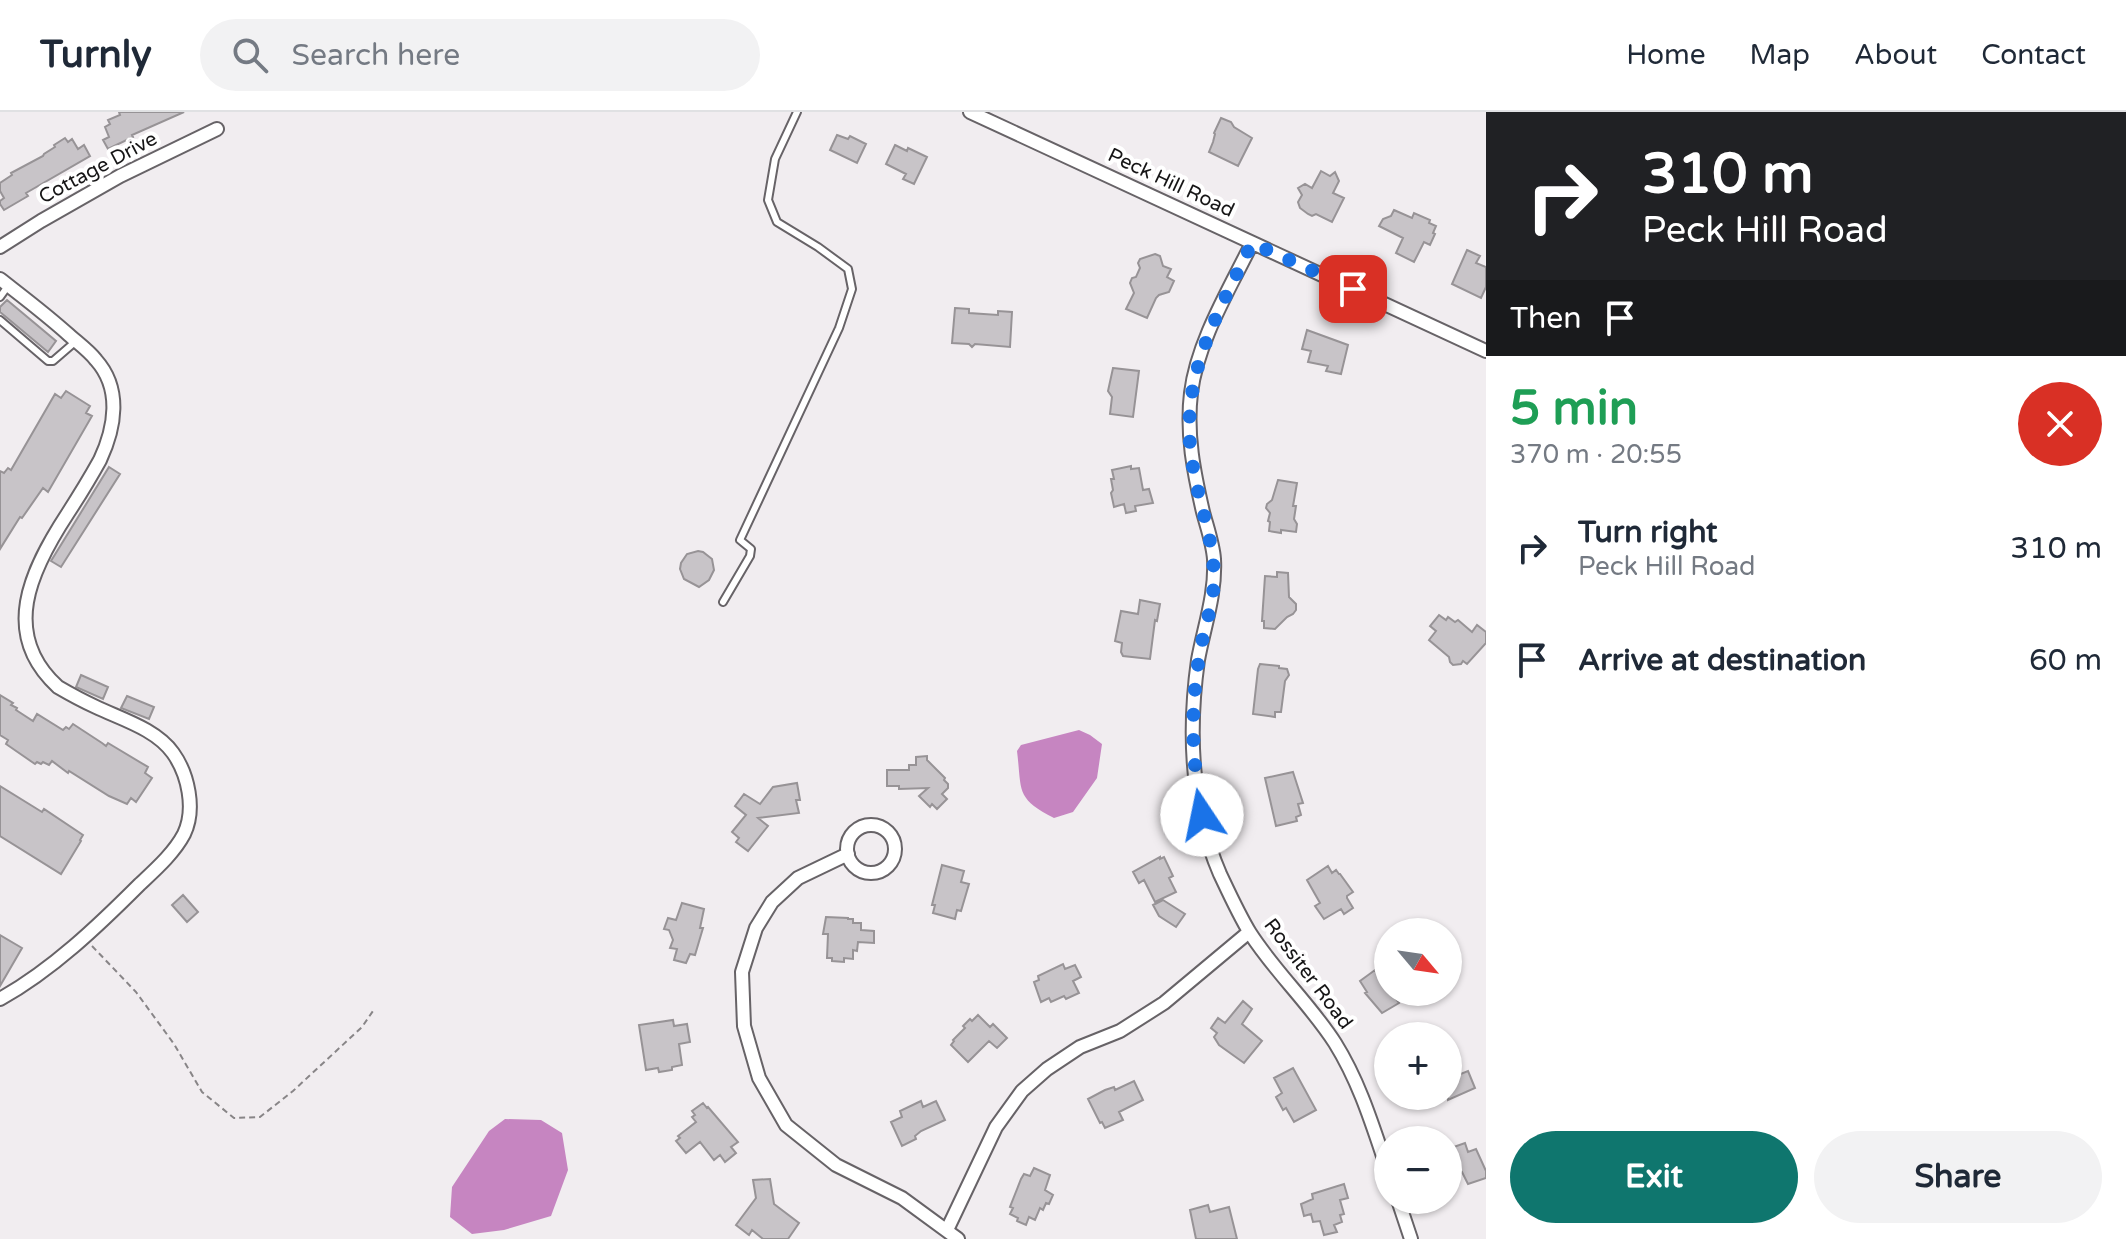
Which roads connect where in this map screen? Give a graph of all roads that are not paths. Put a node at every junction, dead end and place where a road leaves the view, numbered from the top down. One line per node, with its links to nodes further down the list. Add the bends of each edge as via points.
1 (797, 112): 10 (lane, via 775,159 768,200 777,222 848,269 852,289 839,328 740,540 751,549 750,556)
2 (970, 112): 4 (street, Peck Hill Road)
3 (217, 129): 5 (street, Cottage Drive, via 120,176)
4 (1252, 243): 9 (street, Peck Hill Road); 12 (street, Rossiter Road, via 1199,358 1189,442 1214,558 1213,593 1192,710 1195,775 1216,862)
5 (0, 247)
6 (3, 287): 8 (street)
7 (0, 320): 8 (lane, via 48,361)
8 (76, 341): 13 (street, via 107,377 114,418 100,460 31,573 21,600 25,648 33,664 58,687 154,734 172,751 190,802 188,823 169,855 83,937)
9 (1486, 351)
10 (723, 602)
11 (848, 854): 16 (street, via 798,878 772,902 756,928 742,972 744,1026 759,1078 786,1125 836,1165 902,1198)
12 (1249, 932): 14 (street, Rossiter Road, via 1319,1019 1346,1062); 16 (street, via 1164,1003 1120,1031 1080,1047 1022,1091 996,1127)
13 (0, 999)
14 (1374, 1130)
15 (1403, 1214): 18 (street)
16 (947, 1230): 17 (street)
17 (958, 1239)
18 (1411, 1239)

